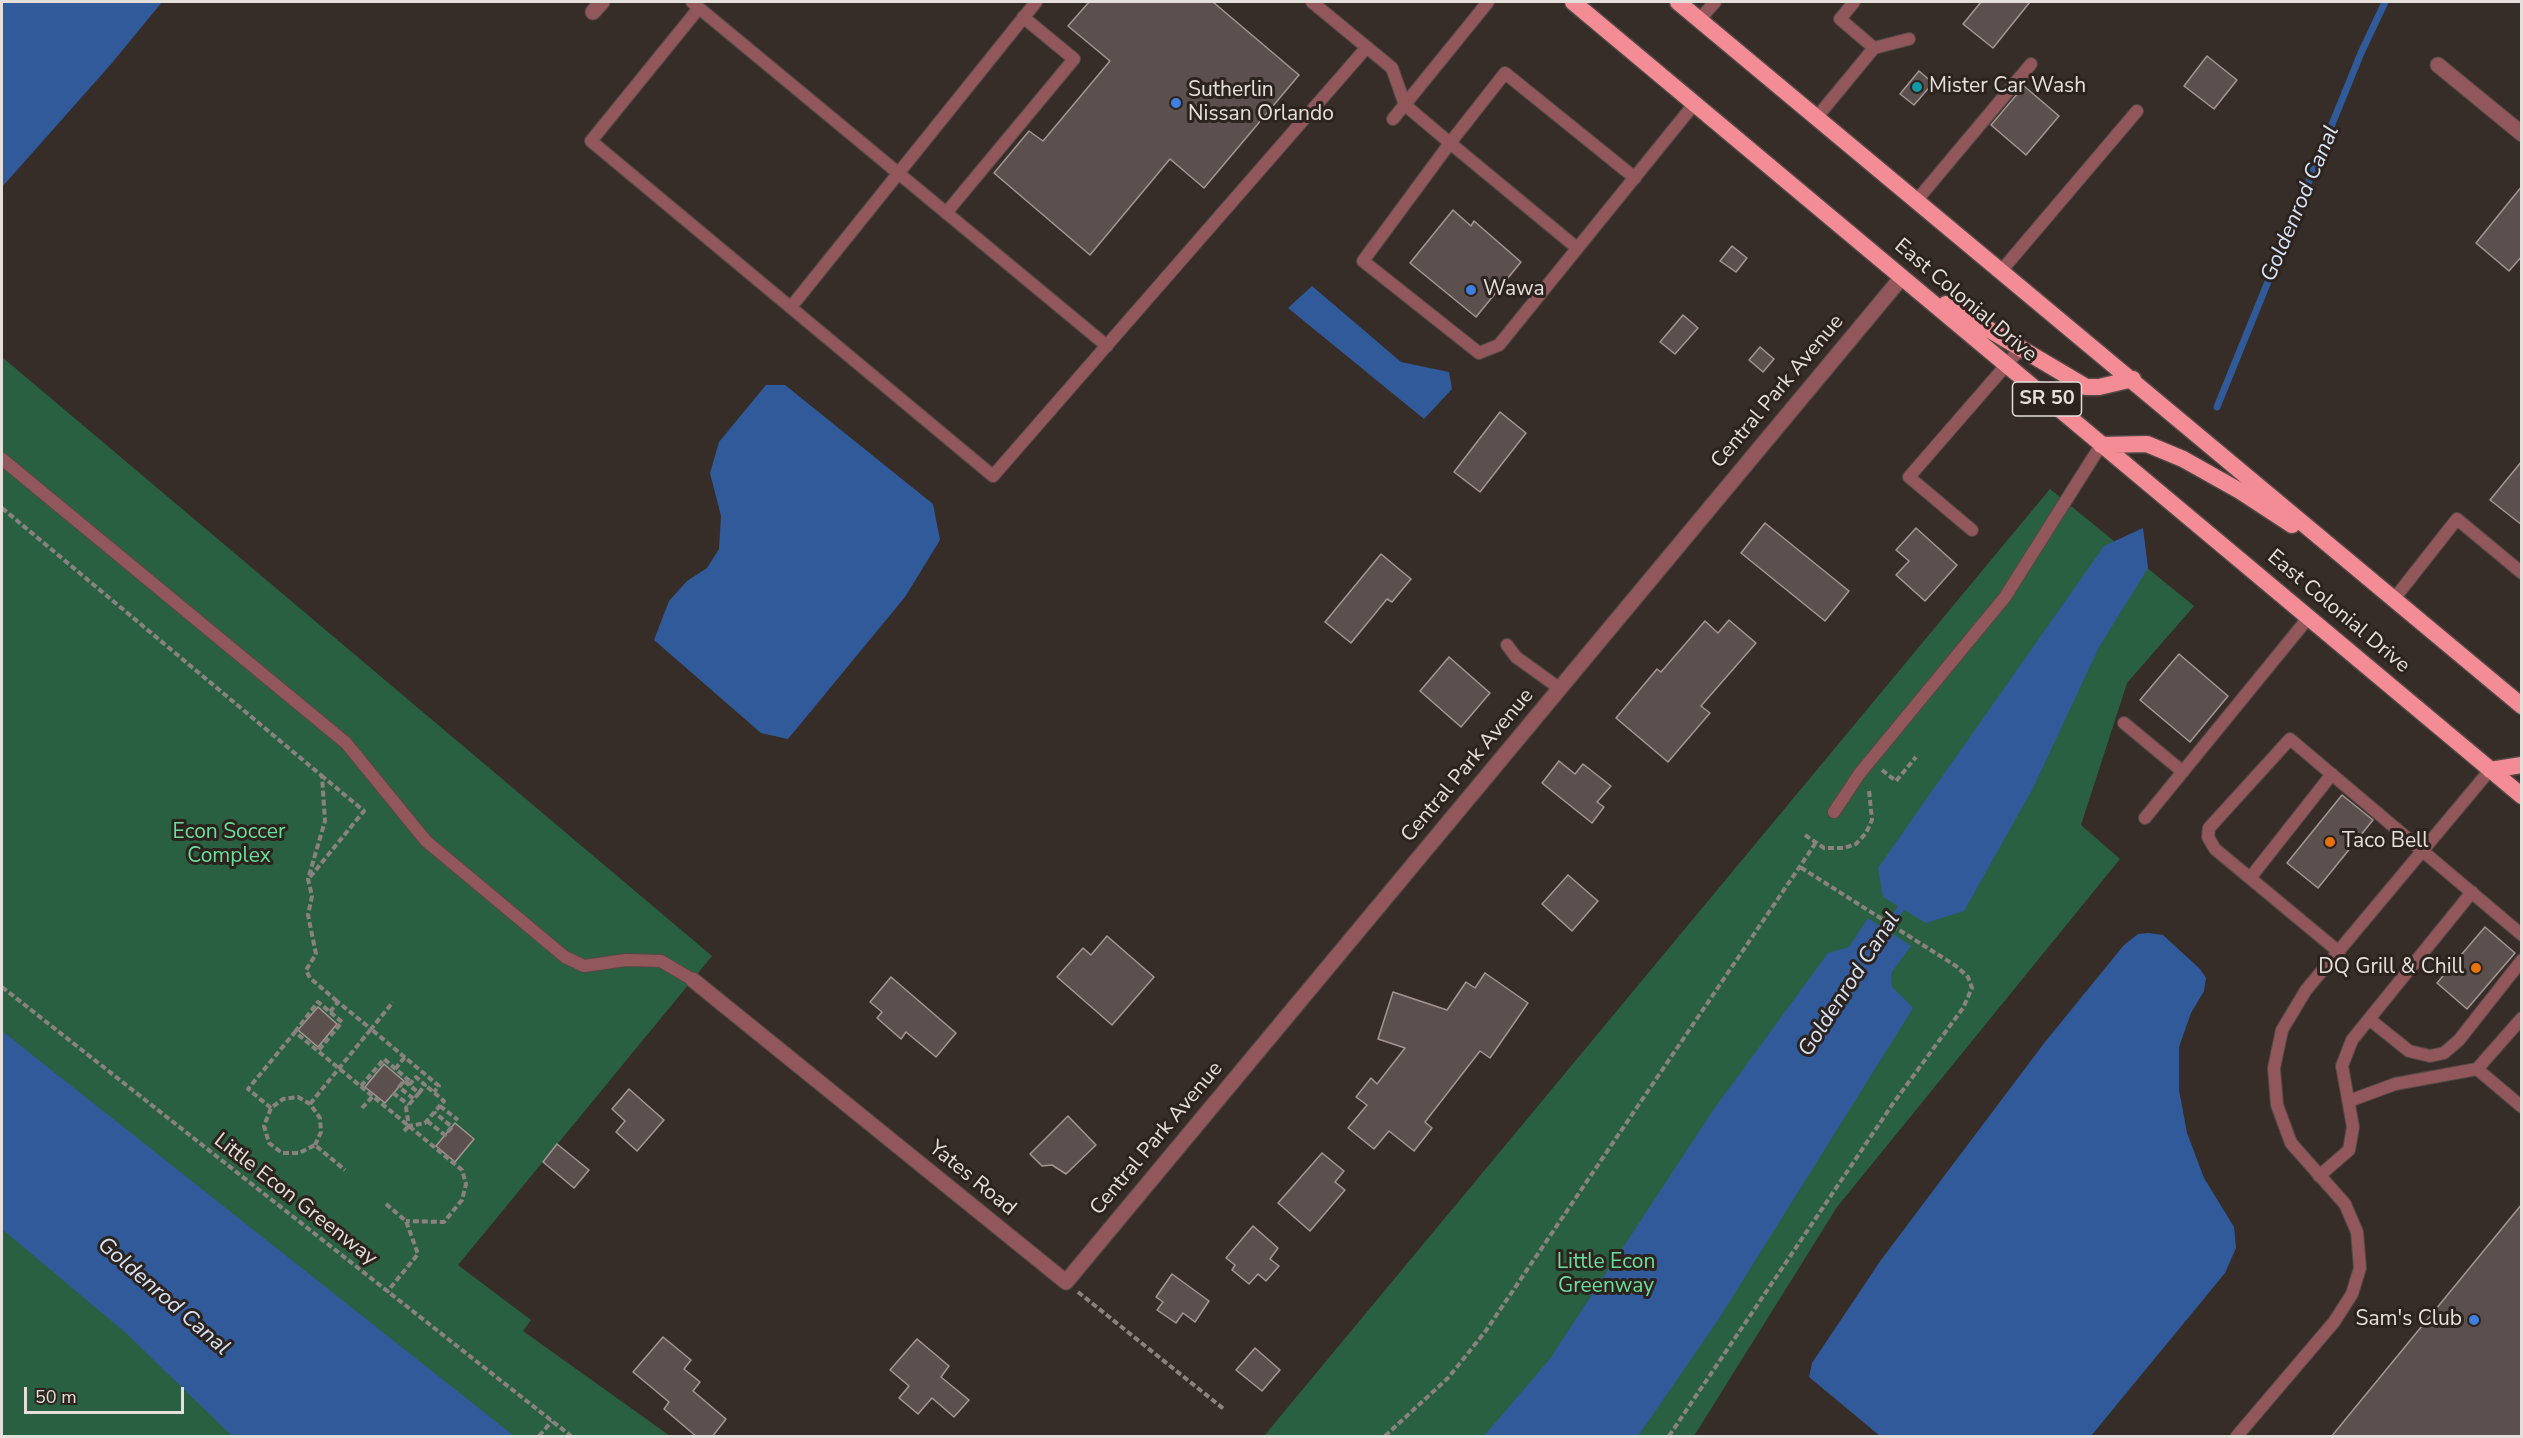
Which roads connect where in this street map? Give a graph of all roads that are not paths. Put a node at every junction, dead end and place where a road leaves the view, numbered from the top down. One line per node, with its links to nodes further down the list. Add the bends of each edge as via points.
1 (1036, 2): 9 (lane)
2 (1312, 2): 12 (lane)
3 (1488, 2): 17 (lane)
4 (1574, 2): 16 (highway, East Colonial Drive / SR 50)
5 (1678, 2): 10 (highway)
6 (1715, 2): 10 (lane)
7 (1854, 2): 13 (lane, via 1840,19)
8 (695, 5): 23 (lane); 30 (lane, via 591,141)
9 (1023, 17): 23 (lane); 26 (lane, via 1074,59)
10 (1700, 20): 19 (highway)
11 (1909, 39): 13 (lane)
12 (1367, 47): 17 (lane, via 1392,68); 31 (lane)
13 (1874, 48): 19 (lane)
14 (2031, 64): 25 (lane)
15 (2438, 65): 21 (street)
16 (1695, 103): 24 (lane); 29 (highway, East Colonial Drive / SR 50)
17 (1405, 105): 20 (lane); 22 (lane)
18 (2137, 111): 28 (lane)
19 (1817, 117): 25 (highway)
20 (1393, 119)
21 (2522, 134)
22 (1450, 143): 24 (lane, via 1505,73); 27 (lane); 27 (lane, via 1363,261 1479,353 1499,345)
23 (897, 172): 26 (lane); 30 (lane)
24 (1635, 178): 27 (lane)
25 (1917, 200): 28 (highway)
26 (946, 213): 31 (lane)
27 (1577, 248)
28 (2002, 270): 34 (highway)
29 (1902, 277): 32 (highway); 33 (highway, East Colonial Drive / SR 50); 43 (street, Central Park Avenue)
30 (791, 308): 31 (lane, via 993,476)
31 (1107, 346)
32 (2020, 348): 33 (lane); 34 (highway, via 2086,387)
33 (2006, 365): 35 (highway, East Colonial Drive / SR 50); 37 (lane, via 1909,477)
34 (2133, 379): 38 (highway)
35 (2101, 445): 38 (highway, via 2147,444 2183,459); 41 (highway, East Colonial Drive / SR 50); 51 (lane, via 2013,586 1860,773)
36 (2, 459): 59 (lane, via 346,743 426,841 565,957 584,966 626,960 661,961)
37 (1972, 530)
38 (2355, 566): 40 (highway)
39 (2522, 573): 40 (lane, via 2457,519)
40 (2394, 599): 44 (highway)
41 (2309, 617): 47 (highway, East Colonial Drive / SR 50); 48 (lane)
42 (1507, 645): 43 (lane, via 1516,657)
43 (1559, 688): 66 (street, Central Park Avenue)
44 (2522, 706)
45 (2124, 723): 48 (lane)
46 (2522, 765): 47 (highway)
47 (2490, 770): 50 (highway, East Colonial Drive / SR 50); 53 (lane)
48 (2183, 772): 52 (lane)
49 (2332, 774): 53 (lane); 54 (lane); 54 (lane, via 2290,739 2209,828 2208,837 2215,849)
50 (2522, 796)
51 (1834, 812)
52 (2145, 818)
53 (2423, 851): 55 (lane); 57 (lane)
54 (2250, 878): 57 (lane)
55 (2472, 892): 56 (lane); 61 (lane)
56 (2522, 935)
57 (2339, 952): 65 (lane, via 2306,990 2282,1030 2274,1068 2277,1105 2291,1143)
58 (2522, 960): 61 (lane, via 2459,1040 2444,1053 2430,1056 2409,1051)
59 (693, 980): 66 (street, Yates Road)
60 (2522, 1018): 62 (lane)
61 (2369, 1019): 63 (lane, via 2352,1040 2342,1066)
62 (2477, 1069): 63 (lane, via 2395,1084); 64 (lane)
63 (2349, 1101): 65 (lane, via 2353,1127 2349,1150)
64 (2522, 1107)
65 (2319, 1176): 67 (lane, via 2345,1204 2357,1232 2360,1268 2352,1294 2334,1322)
66 (1066, 1282)
67 (2237, 1437)

